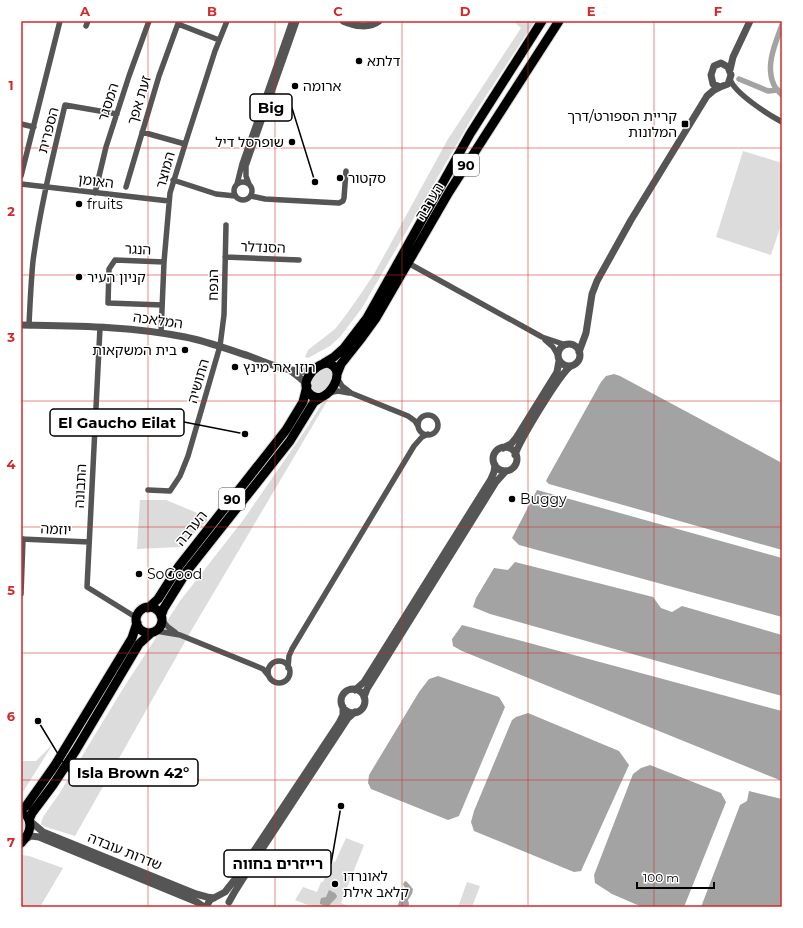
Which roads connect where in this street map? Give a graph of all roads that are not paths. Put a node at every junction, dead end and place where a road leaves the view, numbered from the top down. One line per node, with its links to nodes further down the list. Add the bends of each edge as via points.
1 (60, 21): 24 (street)
2 (150, 21): 21 (street, המסגר)
3 (227, 21): 12 (street, המוצר)
4 (292, 21): 31 (street)
5 (297, 21): 32 (street, via 246,166)
6 (343, 21): 7 (street, via 365,26)
7 (379, 21)
8 (542, 21): 55 (highway, הערבה / 90, via 470,134 367,318 344,348)
9 (558, 21): 43 (highway, הערבה / 90, via 457,180)
10 (750, 21): 13 (street)
11 (178, 22): 12 (street); 25 (street, זעת אפך)
12 (219, 40): 26 (street, המוצר)
13 (736, 49): 14 (street); 15 (street)
14 (719, 63): 15 (street, via 725,64); 16 (street, via 713,68)
15 (730, 71): 17 (street)
16 (711, 77): 18 (street, via 713,84); 20 (street)
17 (730, 79): 18 (street); 19 (street)
18 (723, 86): 19 (street); 20 (street)
19 (735, 88): 22 (street, via 756,106)
20 (707, 96): 48 (street, via 597,281)
21 (117, 114): 33 (street, הספרית, via 65,105); 35 (street, המסגר, via 102,159)
22 (782, 122)
23 (21, 124): 24 (street)
24 (34, 127): 28 (street)
25 (142, 132): 26 (street); 34 (street, זעת אפך)
26 (185, 144): 29 (street, המוצר)
27 (346, 171): 37 (street, via 344,196 339,203)
28 (21, 176)
29 (174, 180): 36 (street, via 213,194); 38 (street, המוצר)
30 (21, 184): 33 (street, האומן)
31 (237, 184): 32 (street); 36 (street)
32 (249, 184): 37 (street, via 253,190)
33 (46, 187): 35 (street, האומן); 46 (street, הספרית, via 33,261)
34 (126, 187)
35 (96, 193): 38 (street, האומן)
36 (235, 196): 37 (street, via 239,200)
37 (251, 196)
38 (169, 201): 42 (street, המוצר)
39 (226, 225): 40 (street, הנפח)
40 (225, 257): 41 (street, הסנדלר); 52 (street, הנפח, via 224,315)
41 (299, 260)
42 (164, 262): 44 (street, המוצר); 44 (street, הנגר, via 115,260 109,269 108,289 108,303)
43 (408, 263): 50 (street); 59 (highway, הערבה / 90, via 368,329 341,364)
44 (162, 305): 49 (street, המוצר)
45 (21, 325): 46 (street, המלאכה)
46 (29, 325): 47 (street, המלאכה)
47 (100, 328): 49 (street, המלאכה); 74 (street, התבונה)
48 (586, 329): 51 (street, via 580,337); 53 (street)
49 (161, 333): 52 (street, המלאכה)
50 (542, 337): 51 (street); 54 (street, via 550,344)
51 (567, 344): 53 (street, via 574,346); 54 (street, via 561,347)
52 (220, 346): 57 (street, המלאכה); 72 (street, התושיה, via 183,469 170,491)
53 (579, 352): 56 (street, via 578,362)
54 (558, 358): 56 (street, via 565,366); 68 (street, via 557,372 516,438)
55 (324, 363): 58 (highway, 90); 59 (highway, via 336,369)
56 (571, 366): 69 (street, via 562,375 530,426 519,444)
57 (287, 369): 58 (street, המלאכה); 60 (street, המלאכה)
58 (313, 370): 60 (highway, 90)
59 (337, 376): 61 (street, via 342,386); 62 (highway, 90, via 335,384)
60 (307, 385): 62 (highway, via 311,396 317,398); 76 (highway, הערבה / 90, via 303,402 286,430 183,561 158,599)
61 (351, 393): 62 (street, via 338,391); 63 (street)
62 (325, 395): 77 (highway, הערבה / 90, via 314,402 286,448 187,571 164,608)
63 (408, 416): 64 (street); 65 (street, via 414,420)
64 (421, 418): 65 (street); 66 (street, via 430,416 437,422 435,431)
65 (418, 428): 66 (street, via 423,434); 67 (street)
66 (428, 434): 67 (street)
67 (414, 446): 81 (street)
68 (503, 448): 69 (street, via 511,449); 70 (street, via 494,454)
69 (516, 455): 71 (street, via 514,466)
70 (495, 465): 71 (street, via 501,470); 87 (street, via 493,475 364,682)
71 (506, 470): 88 (street, via 491,489 366,689)
72 (148, 490)
73 (22, 539): 74 (street, יוזמה); 75 (street)
74 (89, 542): 78 (street, התבונה, via 87,587)
75 (21, 594)
76 (148, 608): 77 (highway, via 158,611); 78 (highway, via 142,610)
77 (162, 618): 79 (highway, via 161,626); 80 (street, via 168,627)
78 (137, 620): 79 (highway, via 143,631); 91 (highway, via 132,638 64,751)
79 (153, 632): 80 (street); 92 (highway, via 139,644 76,750 32,813)
80 (180, 635): 84 (street)
81 (292, 649): 82 (street); 85 (street)
82 (277, 662): 83 (street); 85 (street, via 284,663)
83 (271, 665): 84 (street); 86 (street)
84 (256, 666): 86 (street)
85 (288, 668): 86 (street, via 289,676 282,683 274,682)
86 (268, 675)
87 (355, 690): 88 (street); 89 (street, via 344,693 341,700)
88 (364, 697): 90 (street, via 362,708)
89 (343, 707): 90 (street, via 349,712); 94 (street, via 339,723 240,871 225,892)
90 (355, 712): 95 (street, via 344,724 250,866 234,893)
91 (21, 811): 92 (highway)
92 (30, 820): 93 (highway, via 30,829); 94 (street, שדרות עובדה, via 43,832 196,894)
93 (23, 841): 96 (street, שדרות עובדה, via 31,836 39,837)
94 (216, 897): 95 (street, שדרות עובדה, via 224,898); 96 (street)
95 (231, 906)
96 (205, 907)

